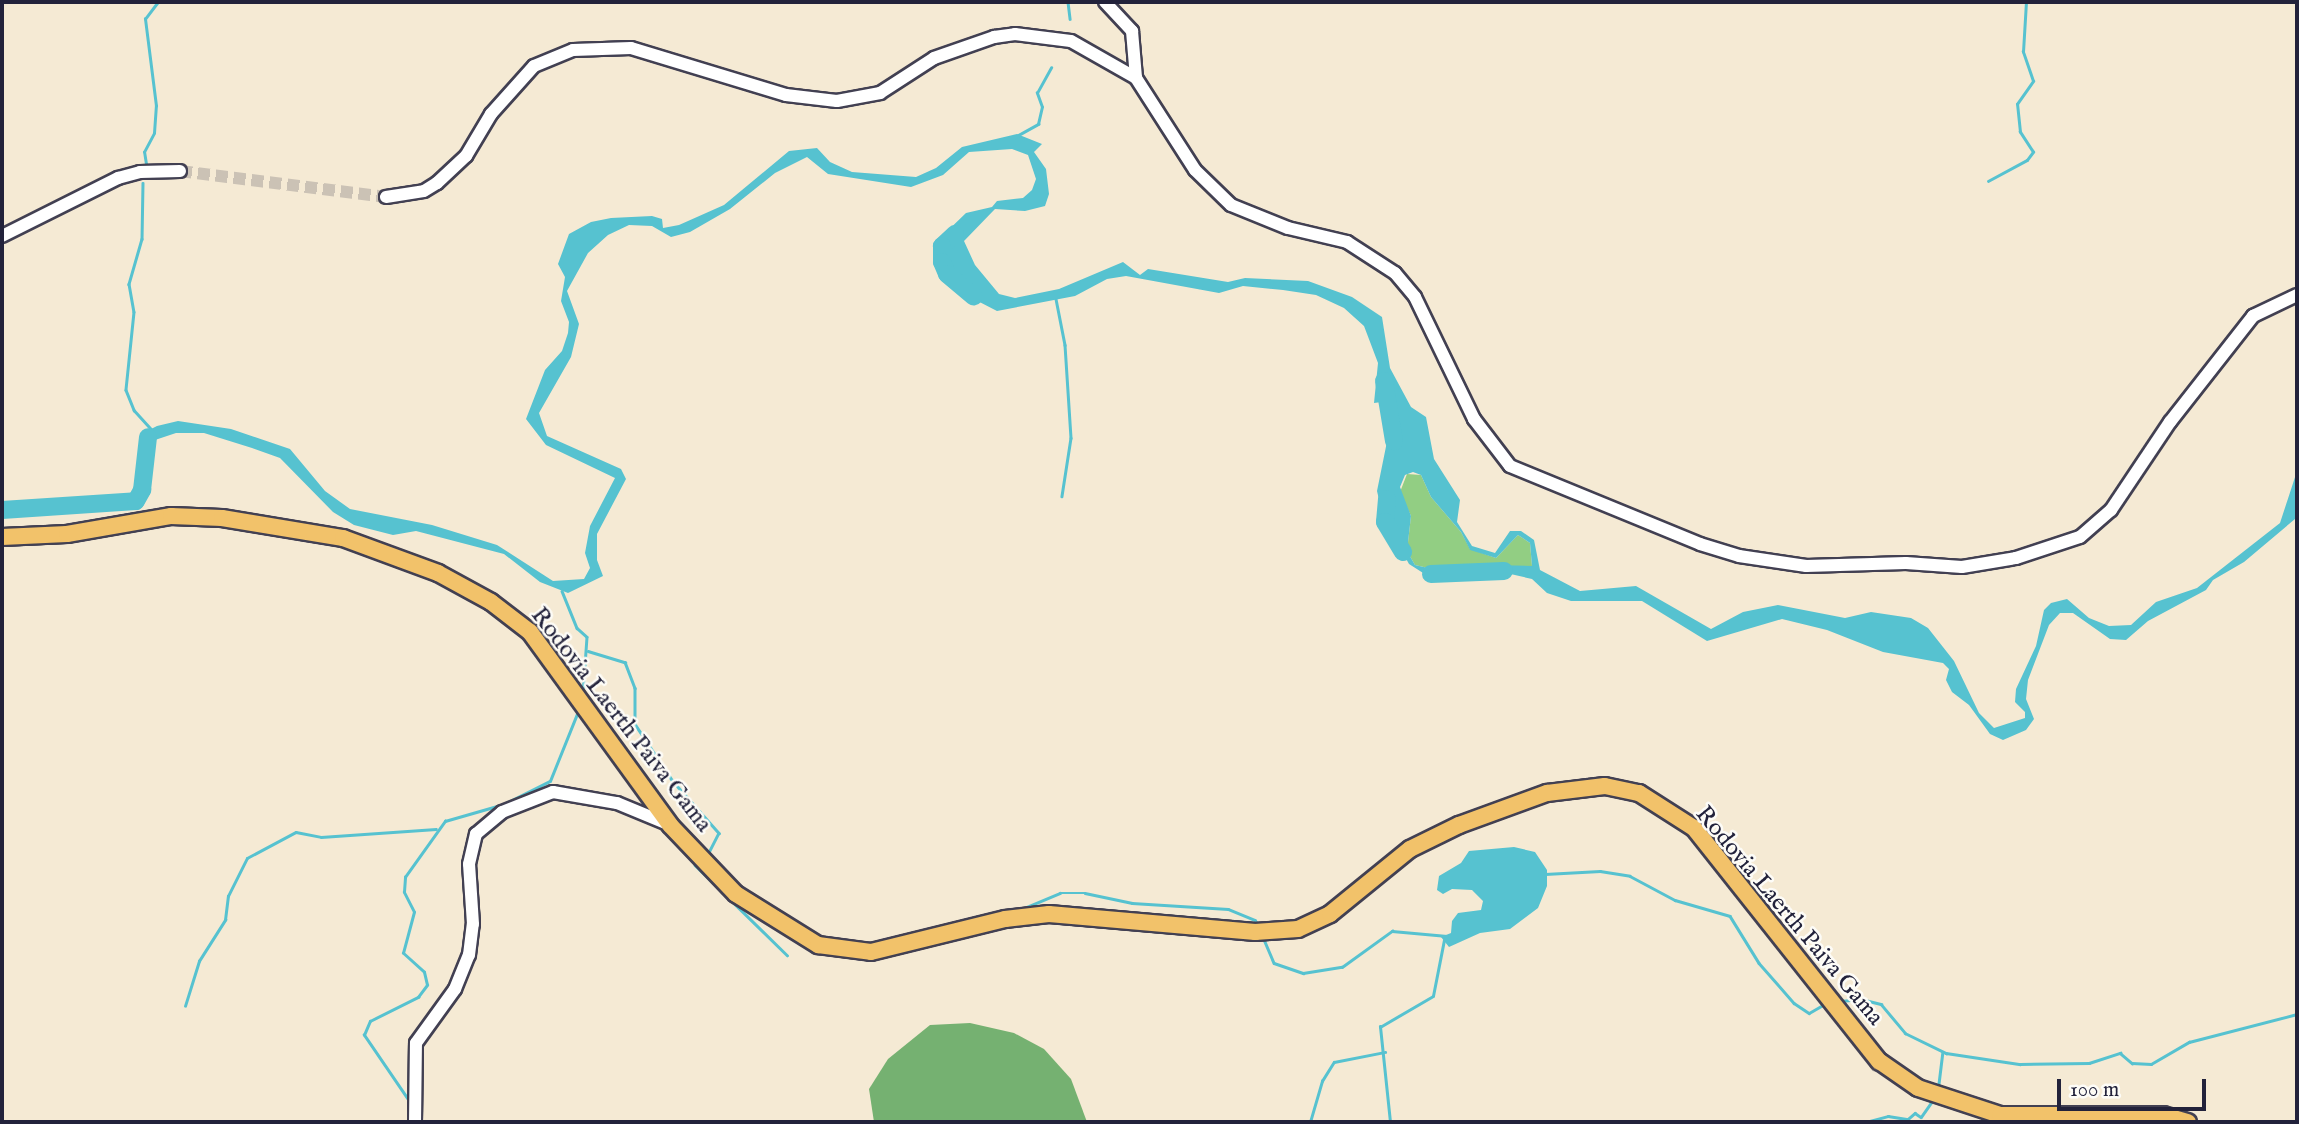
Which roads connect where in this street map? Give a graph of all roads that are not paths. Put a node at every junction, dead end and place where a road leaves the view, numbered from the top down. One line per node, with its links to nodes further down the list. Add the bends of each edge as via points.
1 (1105, 2): 2 (street, via 1132,31)
2 (1136, 78): 4 (street, via 1071,41 1015,34 934,58 880,93 817,101 631,48 573,50 534,66 491,114 466,156 437,183 424,191); 6 (street, via 1195,170 1231,205 1288,228 1347,242 1395,273 1415,297 1474,419 1510,467 1658,529 1738,556 1806,566 1906,563 1962,567 2066,544 2111,510 2170,422 2253,316)
3 (180, 171): 5 (street, via 118,178)
4 (386, 197)
5 (2, 236)
6 (2297, 295)
7 (2, 537): 8 (main road, Rodovia Laerth Paiva Gama, via 41,537 171,516 222,518 342,538 438,573 491,602 530,632)
8 (670, 825): 9 (street, via 617,803 553,792 502,813 476,834 469,864 472,924 468,955 455,989 416,1043); 10 (main road, Rodovia Laerth Paiva Gama, via 736,894 780,926 818,945 871,952 1005,919 1049,914 1255,932 1298,929 1330,914 1410,849 1459,824 1546,793 1590,786 1622,789 1655,802 1694,828 1879,1061 1918,1088 2000,1115 2163,1115)
9 (415, 1122)
10 (2188, 1122)

